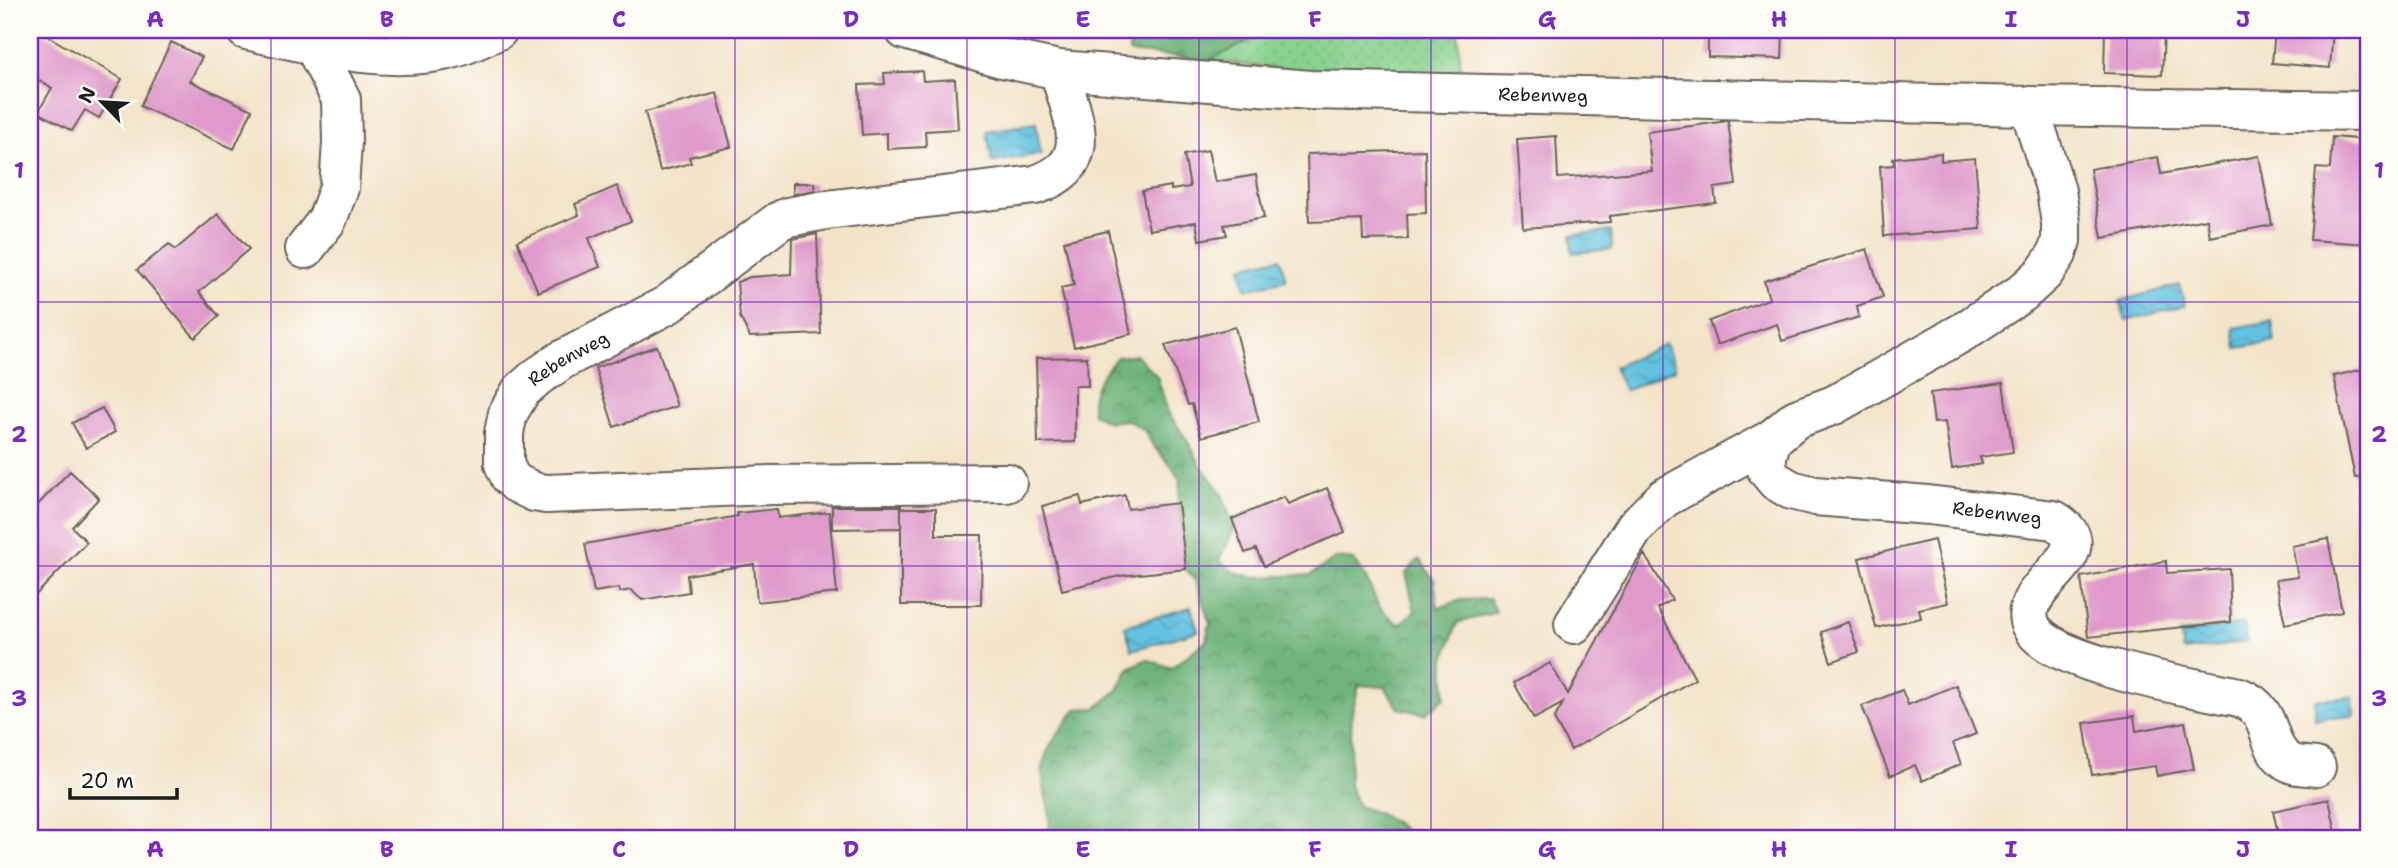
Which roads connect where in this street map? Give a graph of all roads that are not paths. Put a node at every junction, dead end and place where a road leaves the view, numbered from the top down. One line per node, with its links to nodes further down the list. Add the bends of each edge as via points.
1 (246, 30): 4 (street)
2 (498, 30): 4 (street, via 449,50 410,55)
3 (905, 30): 5 (street, Rebenweg)
4 (313, 44): 8 (street, via 341,99 342,142 339,188 327,220)
5 (1059, 70): 6 (street, Rebenweg, via 1310,90); 10 (street, Rebenweg, via 1077,145 1061,174 1035,185 788,217 667,305 537,377 508,413 502,456 510,477 525,488 546,494 771,485)
6 (2029, 106): 7 (street, Rebenweg); 9 (street, via 2056,191 2061,223 2057,254 2044,273 1963,332 1834,405 1796,419)
7 (2368, 111)
8 (305, 249)
9 (1772, 439): 11 (street, via 1664,498 1634,527); 12 (street, Rebenweg, via 1768,470 1791,490 2054,520 2072,536 2071,548 2029,608 2029,621 2046,642 2114,669 2253,702 2263,713 2280,755 2294,764)
10 (1007, 483)
11 (1574, 624)
12 (2316, 767)

